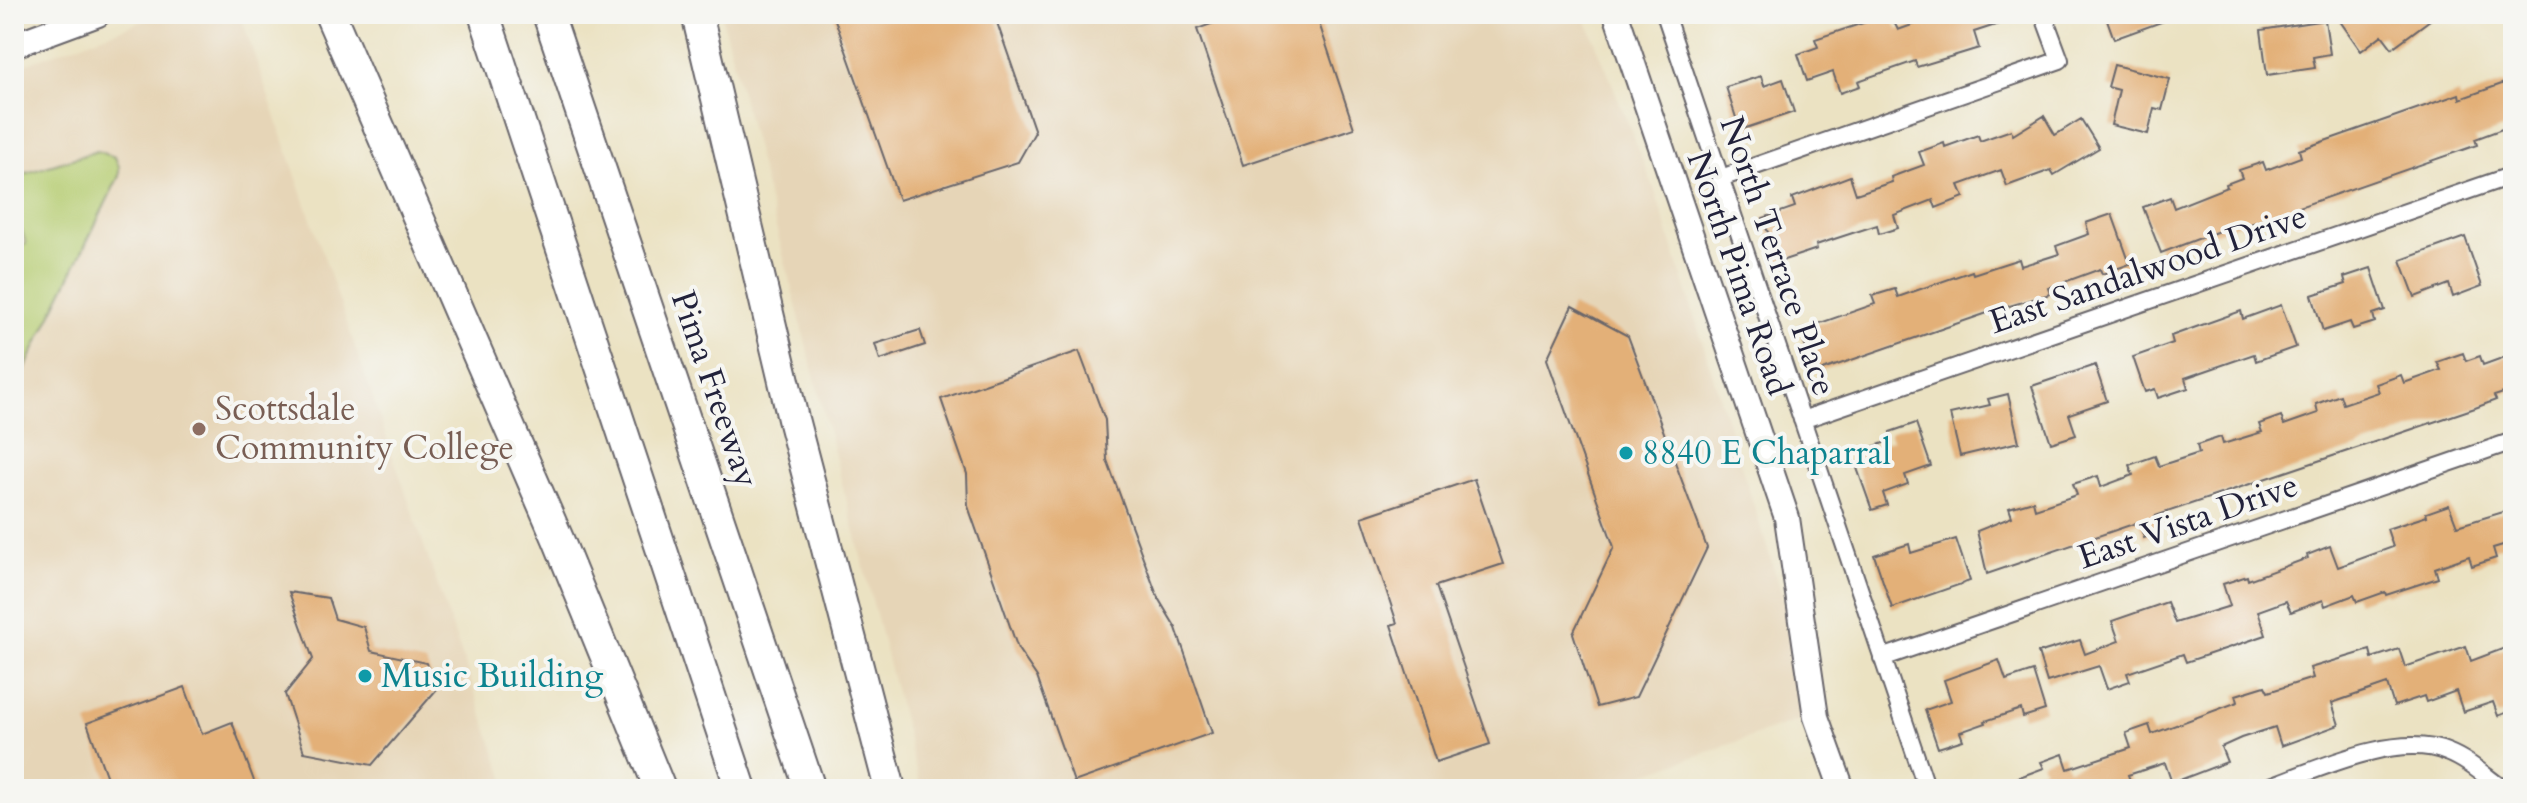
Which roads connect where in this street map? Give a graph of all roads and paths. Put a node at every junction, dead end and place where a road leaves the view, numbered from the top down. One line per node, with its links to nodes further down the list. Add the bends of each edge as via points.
1 (98, 14): 9 (main road)
2 (330, 14): 15 (highway, via 558,539)
3 (484, 14): 16 (highway)
4 (548, 14): 17 (highway, Pima Freeway)
5 (697, 14): 18 (highway, via 789,404)
6 (1616, 14): 19 (main road, North Pima Road, via 1787,518 1816,717)
7 (1665, 14): 11 (street, North Terrace Place)
8 (2043, 14): 11 (street, via 2060,60)
9 (14, 45)
10 (2513, 175): 12 (street, East Sandalwood Drive)
11 (1721, 178): 12 (street, North Terrace Place)
12 (1802, 420): 14 (street, North Terrace Place)
13 (2513, 441): 14 (street, East Vista Drive)
14 (1882, 658): 20 (street, North Terrace Place)
15 (660, 789)
16 (741, 789)
17 (810, 789)
18 (890, 789)
19 (1842, 789)
20 (1927, 789)
21 (2263, 789): 22 (street, via 2370,752 2422,745 2465,760)
22 (2503, 789)

